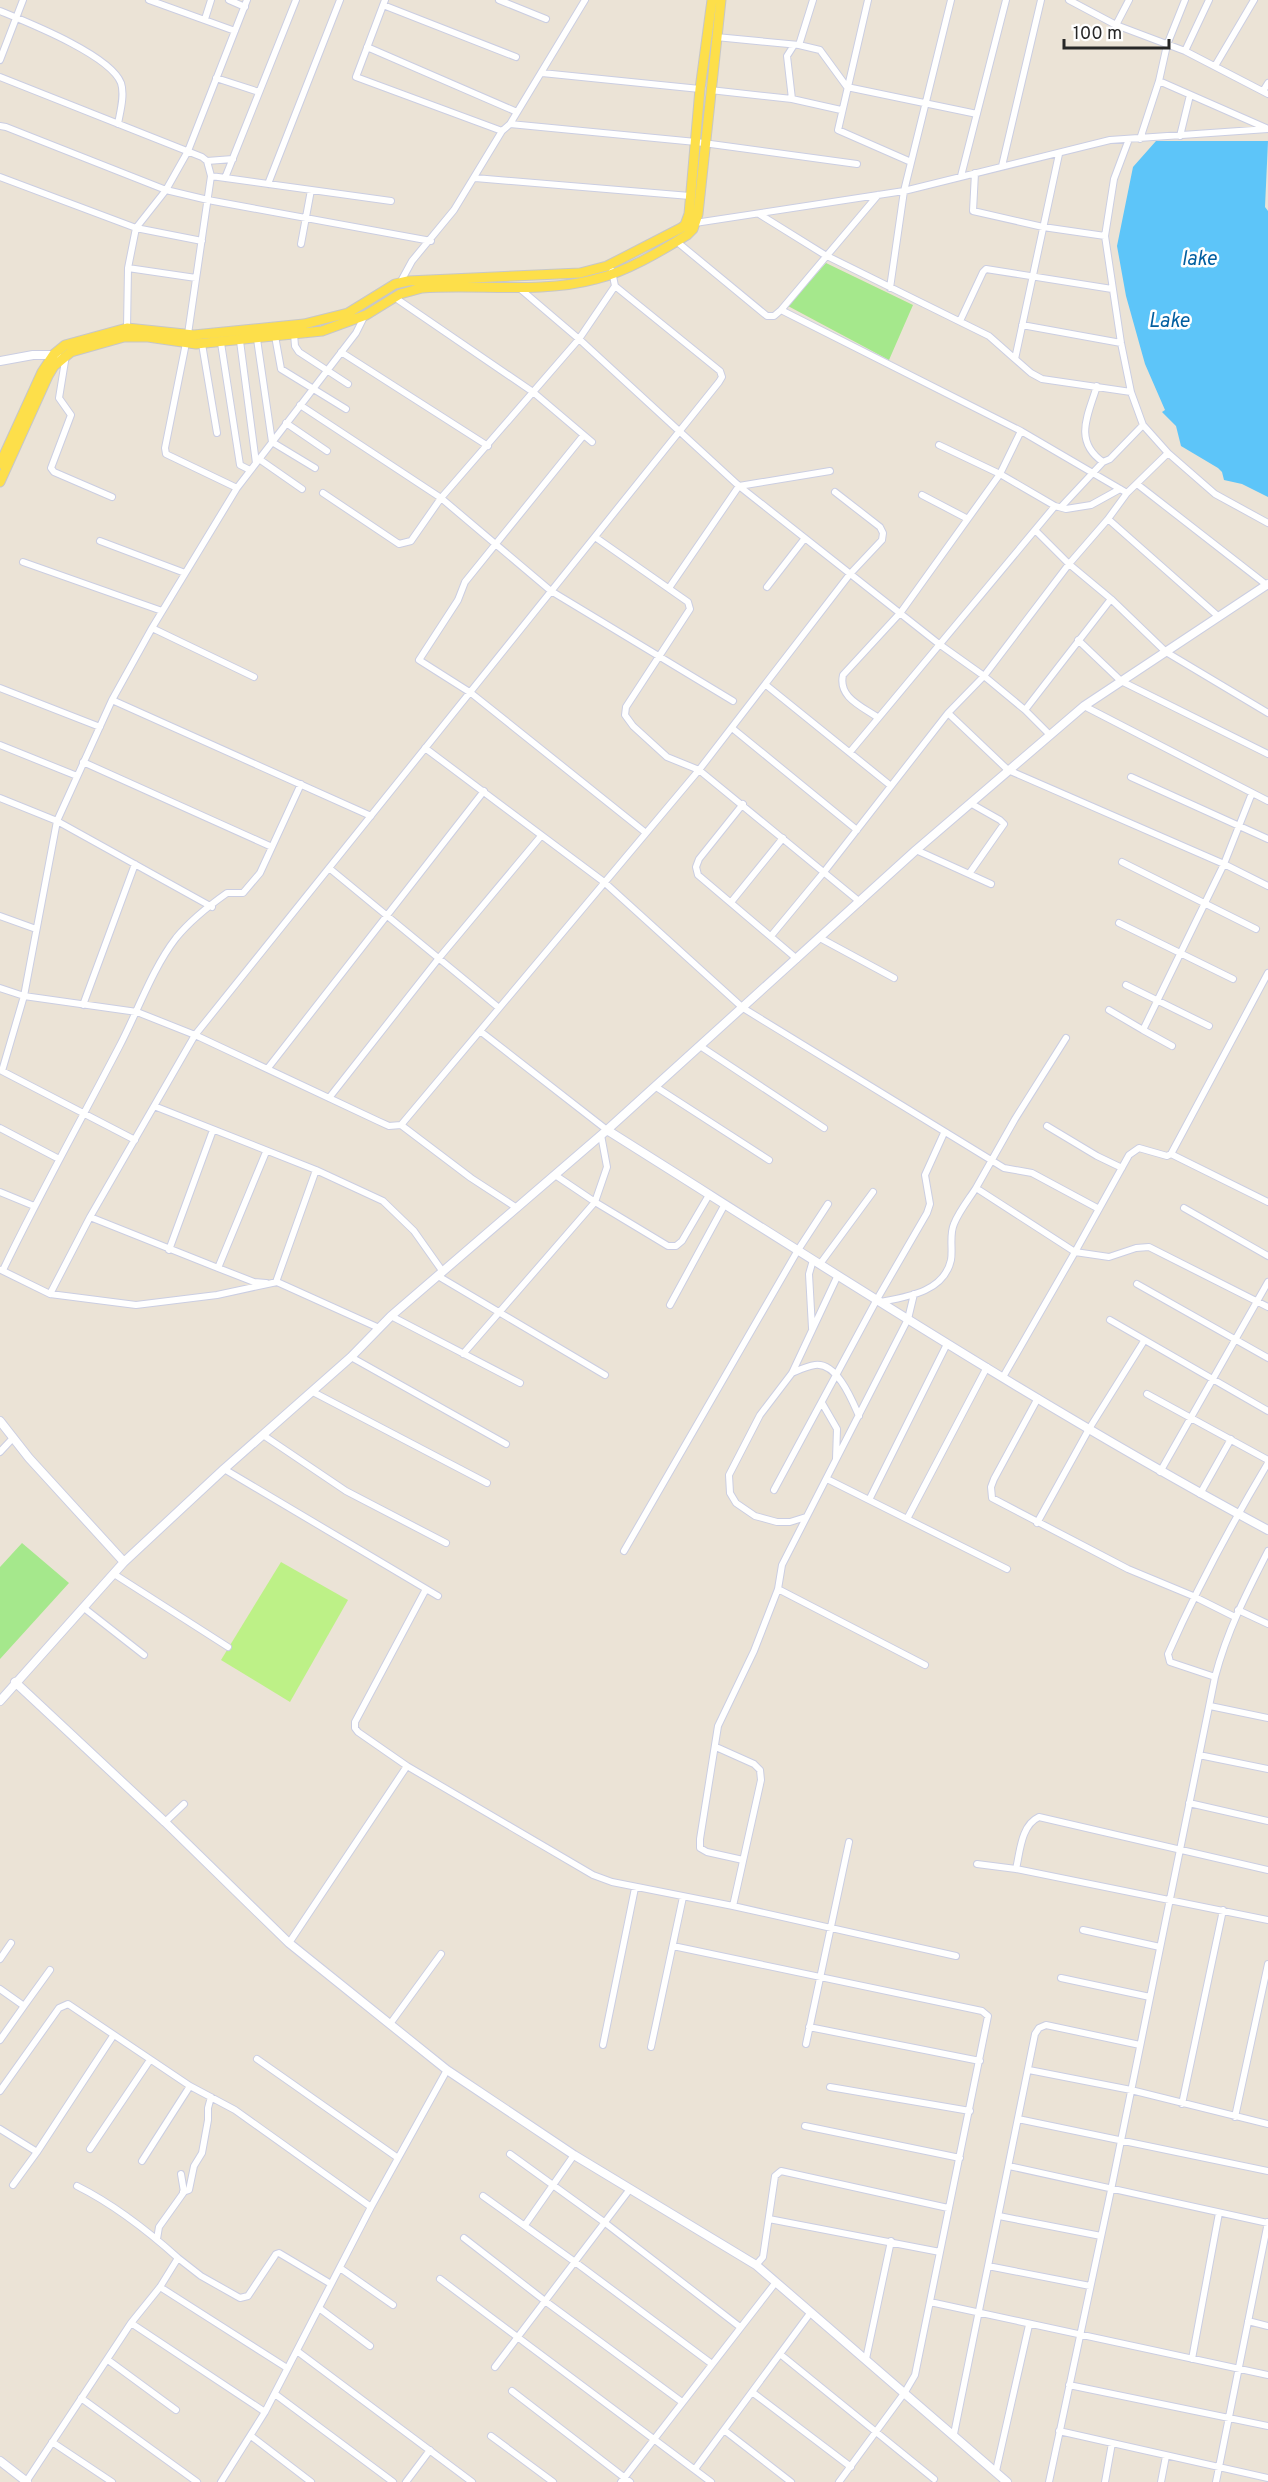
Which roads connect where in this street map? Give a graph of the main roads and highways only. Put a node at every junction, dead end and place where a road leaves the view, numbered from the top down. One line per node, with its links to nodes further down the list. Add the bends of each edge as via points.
1 (712, 1): 2 (main road); 2 (main road, via 715,37)
2 (705, 89): 3 (main road)
3 (700, 143): 4 (main road, via 688,220); 4 (main road, via 695,223 687,235)
4 (612, 269): 5 (main road, via 568,275 400,283 335,318); 5 (main road, via 597,279 561,285 422,288 394,297 366,315 331,328 221,343 202,344)
5 (187, 339): 6 (main road, via 124,337); 6 (main road, via 127,328 75,340 65,345)
6 (61, 355): 7 (main road, via 42,372); 8 (main road)
7 (0, 464)
8 (0, 482)

